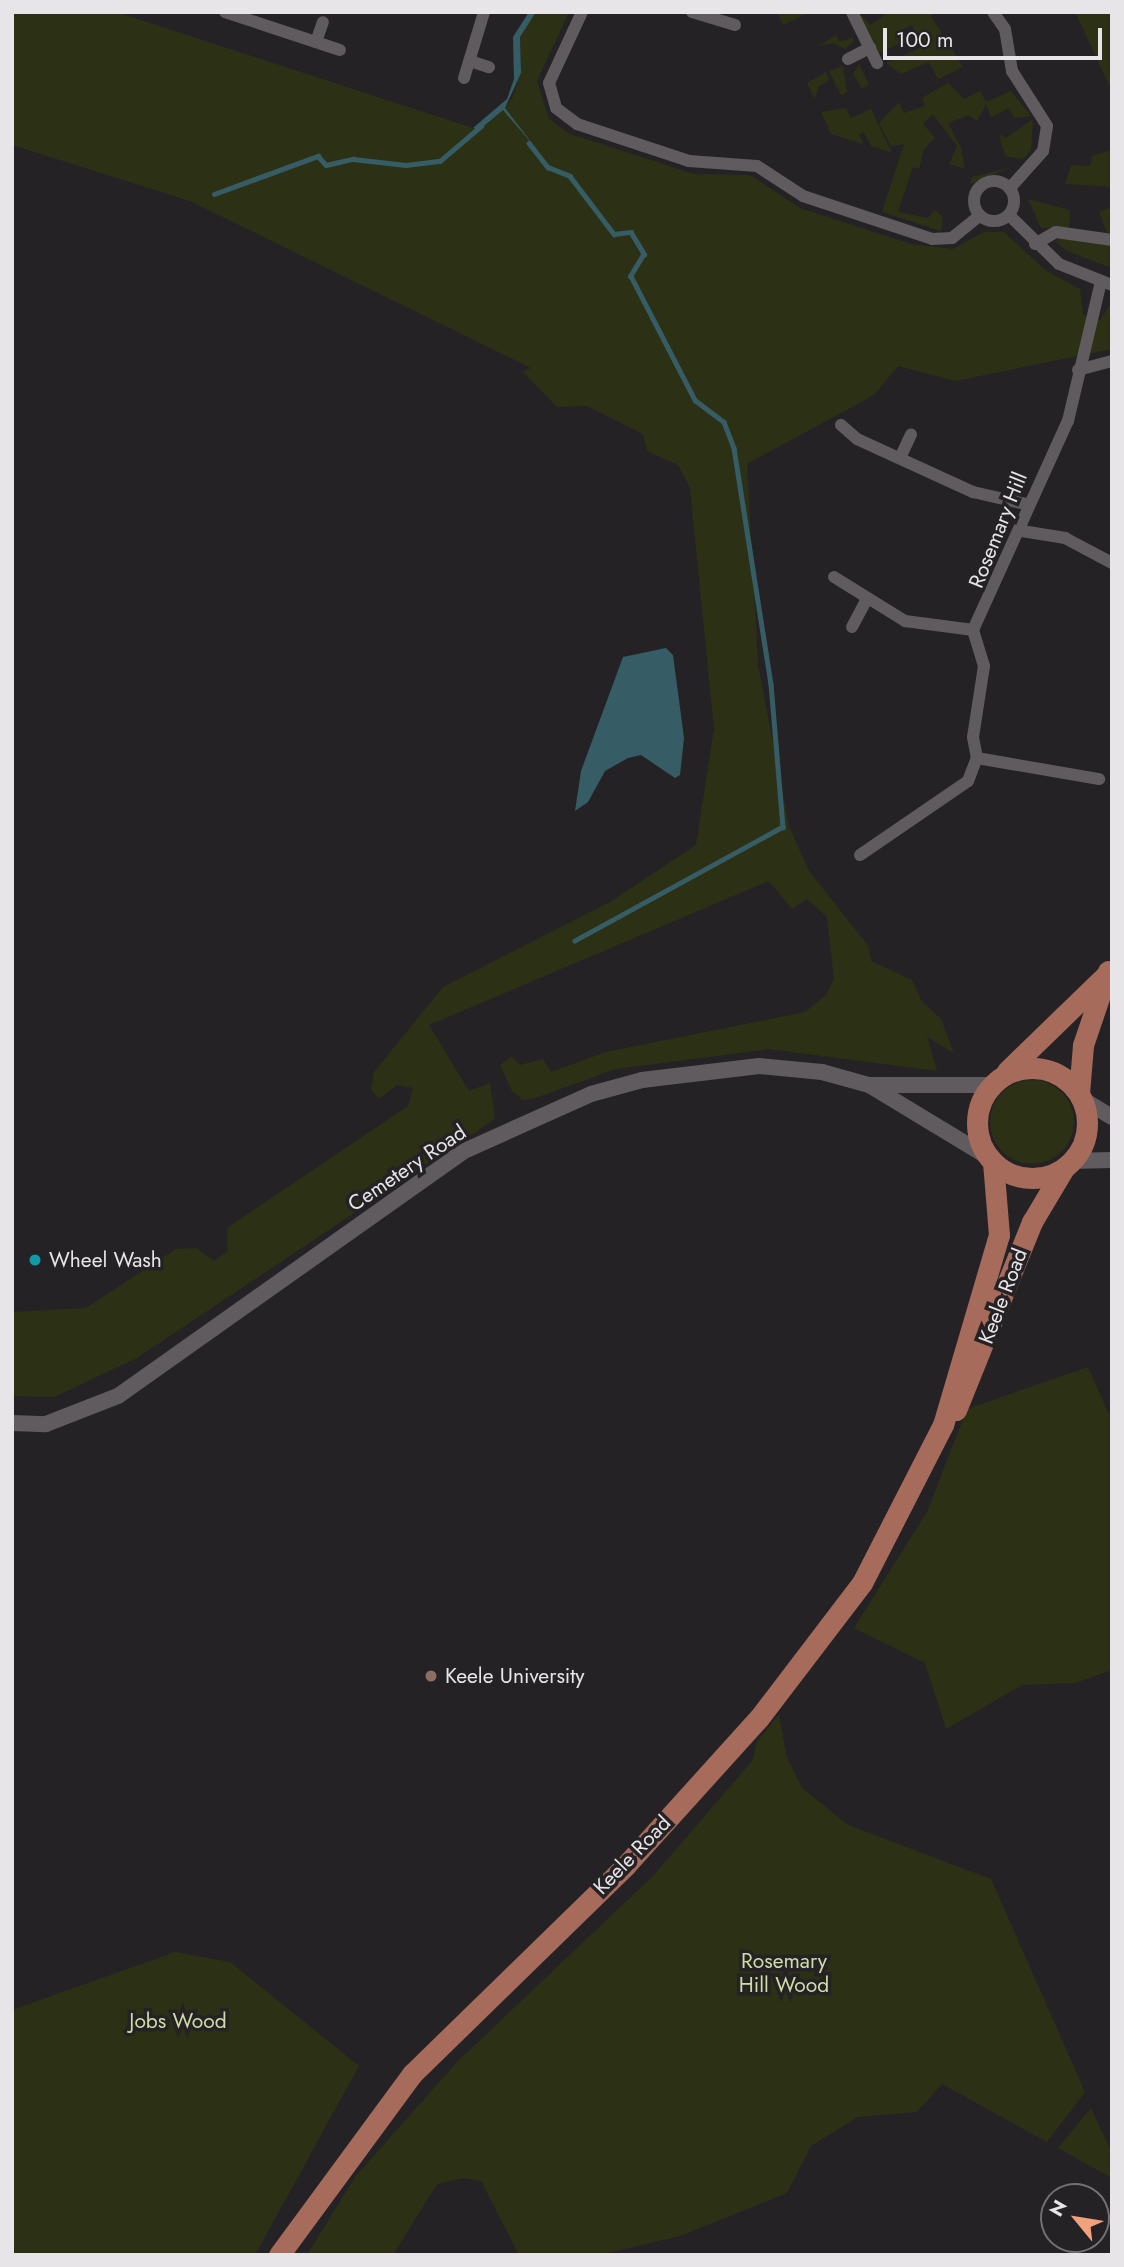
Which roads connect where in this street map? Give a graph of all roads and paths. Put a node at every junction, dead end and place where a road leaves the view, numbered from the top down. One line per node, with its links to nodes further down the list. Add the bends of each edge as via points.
1 (225, 12): 7 (street)
2 (484, 12): 15 (street)
3 (582, 12): 20 (street, via 549,83 556,108 578,124 688,162 757,166 803,196 932,239 952,238)
4 (692, 12): 8 (street)
5 (852, 12): 12 (street)
6 (993, 12): 19 (street, via 1005,29 1012,71 1047,126 1043,151)
7 (245, 15): 11 (street)
8 (722, 17): 10 (street)
9 (323, 22): 11 (street)
10 (735, 25)
11 (316, 41): 13 (street)
12 (870, 48): 14 (street); 16 (street)
13 (340, 50)
14 (848, 59)
15 (470, 61): 17 (street); 18 (street)
16 (877, 63)
17 (489, 68)
18 (464, 78)
19 (1010, 188): 20 (street, via 993,181 981,186 974,203); 21 (street, via 1014,205)
20 (980, 215): 21 (street, via 991,221)
21 (1009, 215): 23 (street)
22 (1112, 240): 23 (street, via 1056,232)
23 (1035, 244): 24 (street, via 1059,264)
24 (1106, 283): 26 (street, Rosemary Hill)
25 (1112, 361): 26 (street)
26 (1079, 370): 30 (street, Rosemary Hill, via 1068,421)
27 (841, 425): 29 (street)
28 (911, 434): 29 (street)
29 (900, 458): 30 (street, via 973,492)
30 (1026, 504): 31 (street, Rosemary Hill)
31 (1022, 531): 32 (street, via 1065,538); 36 (street, Rosemary Hill)
32 (1112, 563)
33 (834, 577): 34 (street)
34 (866, 601): 35 (street); 36 (street, via 905,621 956,633)
35 (852, 627)
36 (974, 630): 37 (street, via 984,666 973,737)
37 (976, 758): 38 (street); 39 (street, via 968,781)
38 (1099, 779)
39 (860, 855)
40 (1109, 969): 41 (main road); 43 (main road, via 1083,1045)
41 (995, 1082): 42 (street, Cemetery Road); 43 (main road, via 1041,1068); 45 (main road, via 976,1126)
42 (869, 1085): 45 (street, Cemetery Road); 48 (street, Cemetery Road, via 822,1072 759,1066 642,1080 537,1114 462,1152 118,1396 46,1424)
43 (1080, 1096): 44 (street); 47 (main road, via 1087,1131)
44 (1112, 1117)
45 (990, 1159): 47 (main road, via 1025,1178); 49 (main road, Keele Road, via 999,1236)
46 (1112, 1160): 47 (street)
47 (1068, 1165): 49 (main road, Keele Road, via 1032,1222 957,1409)
48 (12, 1423)
49 (943, 1425): 50 (main road, Keele Road, via 900,1518 824,1639 626,1865 412,2074)
50 (279, 2255)

